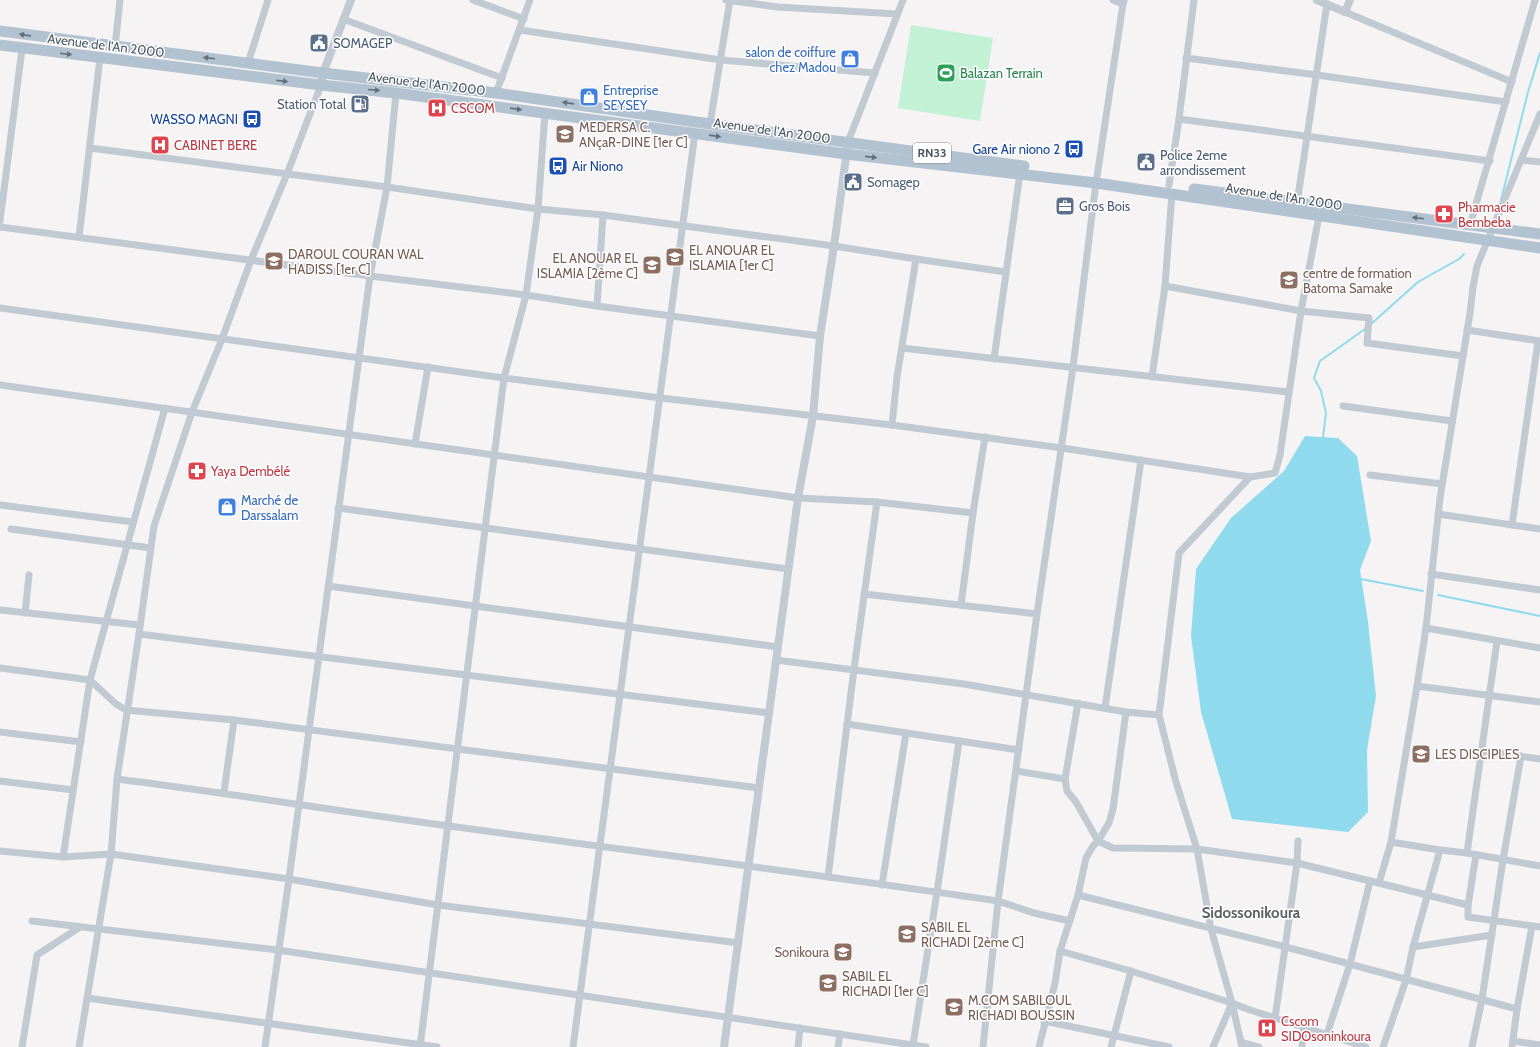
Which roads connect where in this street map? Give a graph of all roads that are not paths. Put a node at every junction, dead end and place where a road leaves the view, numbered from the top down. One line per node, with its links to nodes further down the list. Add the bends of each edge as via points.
1 (120, 0): 24 (street)
2 (268, 0): 29 (street)
3 (351, 0): 19 (street)
4 (473, 0): 20 (street)
5 (530, 0): 20 (street)
6 (726, 0): 7 (street)
7 (730, 0): 15 (street); 28 (street)
8 (903, 0): 18 (street)
9 (1113, 0): 14 (street)
10 (1194, 0): 27 (street)
11 (1317, 0): 16 (street)
12 (1350, 0): 17 (street)
13 (1535, 0): 34 (street)
14 (1123, 2): 53 (street)
15 (778, 3): 18 (street)
16 (1327, 4): 17 (street); 32 (street)
17 (1345, 12): 34 (street)
18 (897, 14): 31 (street)
19 (344, 19): 30 (street); 33 (street)
20 (524, 19): 21 (street)
21 (520, 30): 28 (street); 33 (street)
22 (0, 31): 24 (main road, Avenue de l'An 2000, one-way to 22)
23 (0, 45): 25 (main road, Avenue de l'An 2000)
24 (115, 47): 29 (main road, Avenue de l'An 2000, one-way to 24)
25 (22, 48): 26 (main road, Avenue de l'An 2000, one-way to 26); 60 (street)
26 (100, 58): 35 (main road, Avenue de l'An 2000, one-way to 35); 46 (street)
27 (1186, 58): 32 (street); 41 (street)
28 (721, 60): 31 (street); 42 (street)
29 (248, 63): 30 (main road, Avenue de l'An 2000)
30 (323, 73): 35 (street); 37 (main road, Avenue de l'An 2000 / RN33)
31 (875, 73): 45 (street)
32 (1317, 75): 38 (street); 44 (street)
33 (502, 78): 37 (street)
34 (1512, 82): 38 (street)
35 (321, 85): 36 (main road, Avenue de l'An 2000 / RN33, one-way to 36); 52 (street)
36 (396, 93): 39 (main road, Avenue de l'An 2000 / RN33, one-way to 39); 54 (street)
37 (496, 93): 42 (main road, Avenue de l'An 2000 / RN33, one-way to 37)
38 (1506, 102): 49 (street)
39 (545, 113): 43 (main road, Avenue de l'An 2000 / RN33); 57 (street)
40 (1540, 114): 48 (street)
41 (1179, 119): 44 (street); 55 (street)
42 (710, 124): 45 (main road, Avenue de l'An 2000 / RN33)
43 (695, 133): 47 (main road, Avenue de l'An 2000 / RN33, one-way to 47); 62 (street)
44 (1307, 137): 49 (street); 56 (street)
45 (848, 142): 47 (street); 53 (main road, Avenue de l'An 2000 / RN33)
46 (90, 148): 52 (street); 66 (street)
47 (846, 154): 51 (main road, Avenue de l'An 2000 / RN33, one-way to 51); 68 (street)
48 (1522, 160): 50 (street); 64 (street)
49 (1490, 161): 61 (street)
50 (1540, 162)
51 (1020, 173): 53 (main road, Avenue de l'An 2000 / RN33); 72 (street)
52 (287, 174): 54 (street); 71 (street)
53 (1096, 179): 55 (main road, Avenue de l'An 2000 / RN33); 89 (street)
54 (386, 187): 57 (street); 73 (street)
55 (1170, 189): 56 (main road, Avenue de l'An 2000 / RN33); 59 (main road, Avenue de l'An 2000 / RN33); 74 (street)
56 (1297, 203): 61 (main road, Avenue de l'An 2000 / RN33, one-way to 56)
57 (538, 209): 58 (street); 75 (street)
58 (604, 216): 62 (street); 76 (street)
59 (1319, 216): 67 (main road, Avenue de l'An 2000 / RN33); 78 (street)
60 (0, 221)
61 (1470, 225): 64 (main road, Avenue de l'An 2000 / RN33)
62 (683, 226): 68 (street); 79 (street)
63 (0, 227): 66 (street)
64 (1494, 228): 65 (main road, Avenue de l'An 2000 / RN33); 67 (street)
65 (1540, 234)
66 (79, 237): 71 (street)
67 (1488, 241): 69 (main road, Avenue de l'An 2000 / RN33); 80 (street, via 1477,266)
68 (834, 246): 70 (street); 81 (street)
69 (1540, 248)
70 (916, 259): 72 (street); 84 (street)
71 (251, 260): 73 (street); 82 (street)
72 (1006, 272): 87 (street)
73 (370, 276): 75 (street); 86 (street)
74 (1165, 286): 78 (street); 91 (street)
75 (526, 295): 76 (street); 90 (street)
76 (596, 306): 79 (street)
77 (0, 308): 82 (street)
78 (1301, 311): 85 (street, via 1369,318 1367,343); 93 (street)
79 (670, 316): 81 (street); 94 (street)
80 (1467, 330): 83 (street); 85 (street)
81 (820, 336): 98 (street)
82 (222, 339): 86 (street); 97 (street)
83 (1539, 341): 118 (street)
84 (902, 348): 87 (street); 100 (street)
85 (1463, 356): 99 (street)
86 (360, 358): 88 (street); 101 (street)
87 (994, 359): 89 (street)
88 (428, 367): 90 (street); 103 (street)
89 (1073, 367): 91 (street); 104 (street)
90 (504, 378): 94 (street); 105 (street)
91 (1152, 378): 93 (street)
92 (0, 385): 96 (street)
93 (1288, 392): 109 (street, via 1280,455 1275,473)
94 (660, 398): 98 (street); 108 (street)
95 (1343, 406): 99 (street)
96 (165, 408): 97 (street); 117 (street)
97 (192, 412): 101 (street); 123 (street, via 154,526)
98 (813, 416): 100 (street); 111 (street)
99 (1452, 421): 110 (street)
100 (892, 425): 102 (street)
101 (349, 434): 103 (street); 114 (street)
102 (985, 437): 104 (street); 115 (street)
103 (415, 444): 105 (street)
104 (1062, 448): 106 (street); 135 (street)
105 (494, 455): 108 (street); 119 (street)
106 (1141, 460): 109 (street); 156 (street)
107 (1370, 475): 110 (street)
108 (650, 476): 111 (street); 124 (street)
109 (1250, 477): 160 (street, via 1179,553)
110 (1442, 484): 116 (street)
111 (798, 498): 112 (street); 125 (street)
112 (877, 502): 115 (street); 130 (street)
113 (0, 505): 117 (street)
114 (338, 508): 119 (street); 128 (street)
115 (973, 513): 131 (street)
116 (1438, 514): 118 (street); 126 (street)
117 (133, 522): 122 (street)
118 (1512, 525): 121 (street)
119 (485, 528): 124 (street); 132 (street)
120 (11, 529): 122 (street)
121 (1540, 529)
122 (127, 544): 123 (street); 136 (street)
123 (150, 548): 137 (street)
124 (640, 548): 125 (street); 138 (street)
125 (788, 569): 142 (street)
126 (1431, 574): 129 (street); 139 (street)
127 (29, 575): 134 (street)
128 (328, 586): 132 (street); 144 (street)
129 (1540, 590)
130 (864, 594): 131 (street); 147 (street)
131 (961, 605): 135 (street)
132 (475, 606): 138 (street); 148 (street)
133 (0, 610): 134 (street)
134 (25, 612): 136 (street)
135 (1037, 614): 152 (street)
136 (106, 622): 137 (street); 149 (street)
137 (140, 625): 140 (street)
138 (629, 626): 142 (street); 151 (street)
139 (1426, 628): 141 (street); 150 (street)
140 (139, 634): 144 (street); 157 (street)
141 (1497, 641): 143 (street); 153 (street)
142 (778, 647): 145 (street)
143 (1540, 648)
144 (318, 656): 148 (street); 163 (street)
145 (776, 660): 147 (street); 159 (street)
146 (0, 668): 149 (street)
147 (854, 669): 152 (street); 162 (street)
148 (467, 675): 151 (street); 168 (street)
149 (90, 680): 157 (street); 167 (street)
150 (1417, 686): 153 (street); 185 (street)
151 (620, 694): 159 (street); 173 (street)
152 (1026, 694): 155 (street); 169 (street)
153 (1489, 695): 154 (street); 170 (street)
154 (1540, 702)
155 (1078, 703): 156 (street); 176 (street)
156 (1105, 708): 158 (street)
157 (126, 710): 161 (street); 175 (street)
158 (1126, 712): 160 (street); 183 (street, via 1113,809 1109,823)
159 (769, 713): 178 (street)
160 (1159, 715): 187 (street)
161 (234, 720): 163 (street); 180 (street)
162 (847, 724): 165 (street); 198 (street)
163 (308, 729): 168 (street); 181 (street)
164 (0, 732): 167 (street)
165 (906, 733): 166 (street); 202 (street)
166 (959, 741): 169 (street); 203 (street)
167 (81, 742): 179 (street)
168 (458, 749): 173 (street); 182 (street)
169 (1019, 750): 174 (street)
170 (1482, 751): 171 (street); 190 (street)
171 (1521, 756): 172 (street); 194 (street)
172 (1540, 759)
173 (610, 768): 178 (street); 186 (street)
174 (1016, 770): 176 (street); 206 (street)
175 (117, 779): 180 (street); 191 (street)
176 (1064, 779): 183 (street, via 1067,791)
177 (0, 781): 179 (street)
178 (759, 788): 196 (street)
179 (73, 790): 193 (street)
180 (224, 792): 181 (street)
181 (299, 804): 182 (street); 199 (street)
182 (448, 826): 186 (street); 207 (street)
183 (1098, 841): 187 (street, via 1113,848); 204 (street, via 1086,858)
184 (1298, 842): 195 (street)
185 (1390, 842): 188 (street); 201 (street)
186 (600, 845): 196 (street); 212 (street)
187 (1197, 849): 195 (street); 216 (street)
188 (1440, 850): 190 (street); 205 (street)
189 (0, 851): 193 (street)
190 (1467, 853): 192 (street)
191 (111, 854): 193 (street); 199 (street); 217 (street)
192 (1476, 855): 194 (street); 208 (street)
193 (63, 857)
194 (1503, 860): 197 (street); 209 (street)
195 (1297, 863): 200 (street); 220 (street)
196 (749, 866): 198 (street); 219 (street)
197 (1540, 866)
198 (828, 877): 202 (street)
199 (289, 879): 207 (street); 222 (street)
200 (1370, 881): 201 (street); 224 (street)
201 (1379, 883): 205 (street)
202 (882, 885): 203 (street)
203 (937, 892): 206 (street); 244 (street)
204 (1078, 895): 211 (street); 216 (street)
205 (1428, 895): 208 (street); 221 (street)
206 (998, 901): 211 (street); 257 (street)
207 (438, 905): 212 (street); 226 (street)
208 (1468, 905): 209 (street, via 1468,917)
209 (1495, 920): 213 (street); 218 (street)
210 (32, 921): 214 (street)
211 (1070, 921): 223 (street)
212 (590, 923): 219 (street); 228 (street)
213 (1532, 926): 215 (street); 232 (street)
214 (80, 927): 217 (street); 248 (street, via 37,955)
215 (1540, 928)
216 (1211, 929): 220 (street); 231 (street)
217 (99, 930): 222 (street); 229 (street)
218 (1492, 935): 221 (street); 230 (street)
219 (739, 943): 233 (street)
220 (1286, 947): 224 (street); 234 (street)
221 (1413, 947): 227 (street)
222 (278, 950): 226 (street); 236 (street)
223 (1060, 951): 225 (street); 235 (street, via 1055,983)
224 (1350, 964): 227 (street); 240 (street)
225 (1131, 971): 231 (street); 241 (street)
226 (429, 973): 228 (street); 247 (street)
227 (1406, 980): 230 (street); 265 (street)
228 (580, 996): 233 (street); 252 (street)
229 (86, 998): 236 (street); 249 (street)
230 (1482, 999): 232 (street); 266 (street)
231 (1232, 1003): 234 (street); 245 (street); 261 (street)
232 (1517, 1009): 243 (street)
233 (728, 1018): 238 (street); 253 (street)
234 (1275, 1018): 237 (street)
235 (1044, 1021): 241 (street); 258 (street)
236 (268, 1023): 247 (street); 250 (street)
237 (1304, 1027): 240 (street); 263 (street)
238 (800, 1028): 239 (street); 254 (street)
239 (840, 1034): 242 (street); 255 (street)
240 (1327, 1034): 264 (street)
241 (1114, 1036): 259 (street); 260 (street)
242 (892, 1044): 244 (street)
243 (1513, 1044): 246 (street)
244 (913, 1045): 256 (street)
245 (1242, 1045): 262 (street)
246 (1540, 1045)
247 (420, 1046): 251 (street)
248 (22, 1047)
249 (79, 1047)
250 (265, 1047)
251 (437, 1047)
252 (573, 1047)
253 (724, 1047)
254 (798, 1047)
255 (838, 1047)
256 (926, 1047)
257 (983, 1047)
258 (1039, 1047)
259 (1111, 1047)
260 (1169, 1047)
261 (1212, 1047)
262 (1259, 1047)
263 (1302, 1047)
264 (1366, 1047)
265 (1383, 1047)
266 (1472, 1047)

